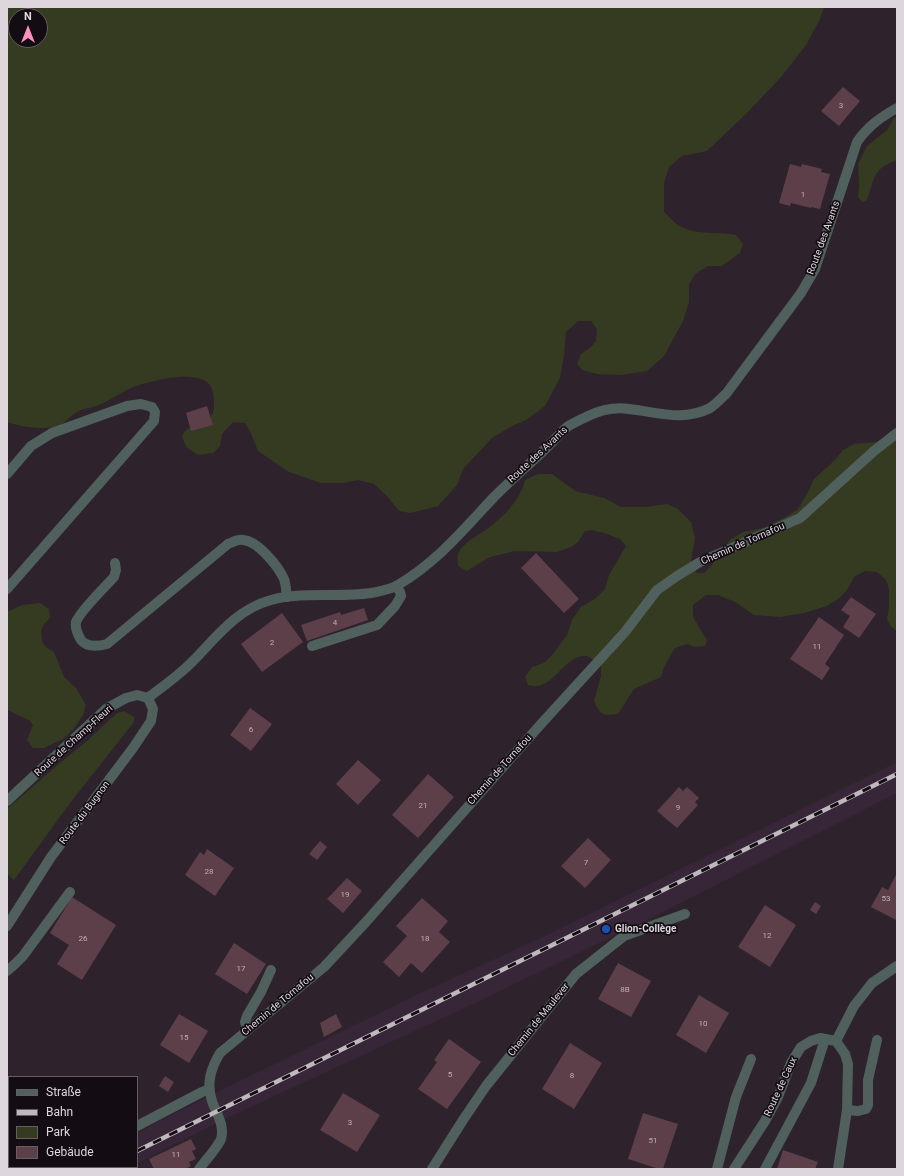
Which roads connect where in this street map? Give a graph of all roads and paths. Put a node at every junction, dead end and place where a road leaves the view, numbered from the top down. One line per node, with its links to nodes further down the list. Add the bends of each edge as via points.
1 (897, 108): 5 (street, Route des Avants, via 879,118 857,142 815,269 801,293 726,394 712,407 696,414 678,416 627,409 607,410 589,415 568,427 496,495 456,539 425,567)
2 (897, 433): 17 (street, Chemin de Tornafou, via 800,518 700,562 657,590 625,632 365,923 324,967)
3 (7, 474): 6 (street, via 31,446 52,433 127,406 141,404 152,407 155,412 154,421)
4 (114, 563): 7 (street, via 114,577 80,614 76,624 77,633 82,641 91,646 107,644 234,541 243,540 260,548 278,568 284,580)
5 (396, 586): 7 (street, Route des Avants, via 383,591 353,595); 8 (street, via 401,596 377,625)
6 (7, 589)
7 (287, 597): 9 (street, Route des Avants, via 259,605 231,621 190,664)
8 (312, 646)
9 (148, 698): 10 (street, Route de Champ-Fleuri, via 137,695 106,709); 13 (street, Route du Bugnon, via 153,708 151,721 51,857)
10 (7, 801)
11 (70, 892): 16 (street, via 23,956)
12 (685, 914): 25 (street, Chemin de Maulever, via 624,936 576,974 486,1086)
13 (7, 926)
14 (897, 966): 18 (street, via 872,983)
15 (271, 970): 17 (street, via 247,1016 245,1022)
16 (7, 971)
17 (248, 1030): 21 (street, Chemin de Tornafou, via 220,1053 214,1062 210,1071)
18 (830, 1040): 22 (street, via 845,1054 848,1064); 27 (street, Route de Caux, via 820,1038 801,1048 765,1121); 28 (street, via 811,1083)
19 (877, 1040): 22 (street, via 868,1080 868,1105 866,1109 858,1111)
20 (751, 1059): 26 (street, via 736,1097)
21 (209, 1089): 23 (street); 24 (street, Chemin de Tornafou, via 221,1122 222,1135 218,1145)
22 (847, 1110): 29 (street)
23 (138, 1125)
24 (199, 1169)
25 (432, 1169)
26 (717, 1169)
27 (734, 1169)
28 (766, 1169)
29 (838, 1169)

